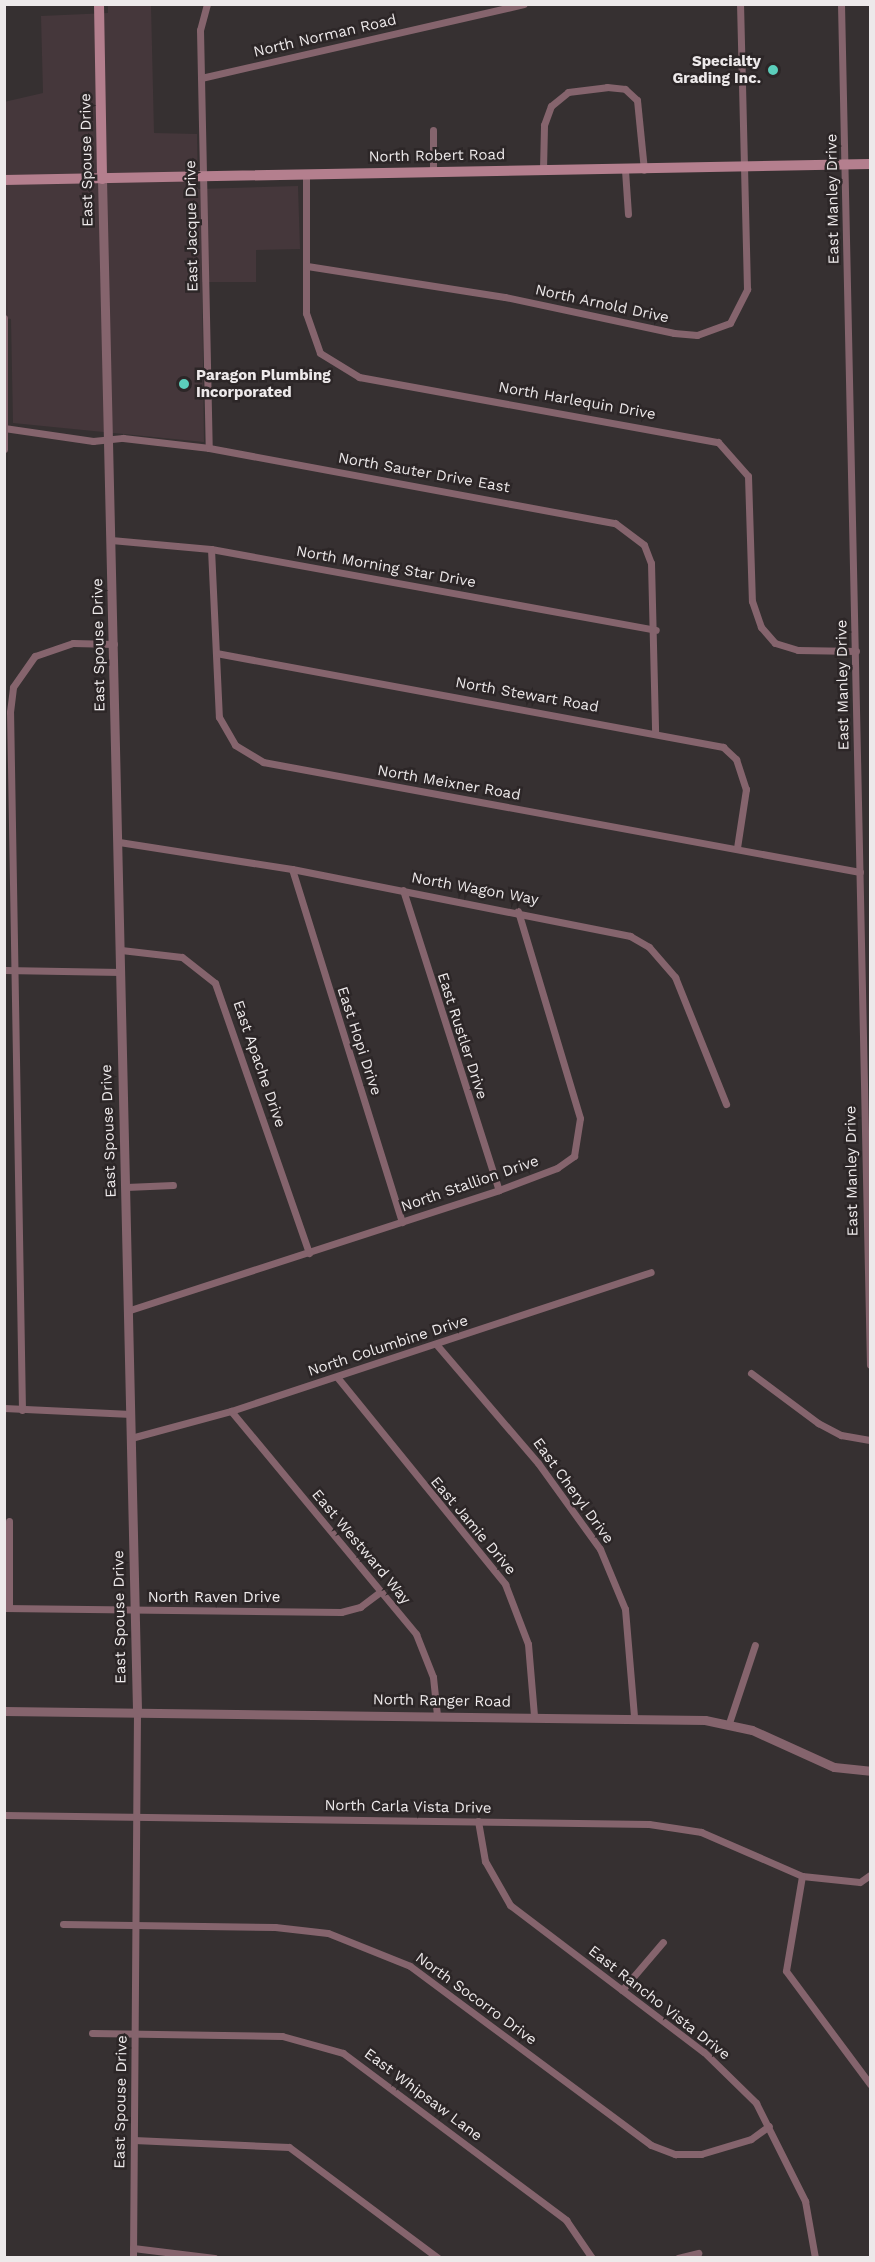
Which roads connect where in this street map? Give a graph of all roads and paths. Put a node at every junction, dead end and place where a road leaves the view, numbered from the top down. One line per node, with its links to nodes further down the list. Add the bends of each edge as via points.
1 (99, 4): 17 (main road, East Spouse Drive)
2 (207, 4): 6 (street, East Jacque Drive)
3 (524, 4): 6 (street, North Norman Road)
4 (740, 4): 10 (street, North Arnold Drive)
5 (841, 4): 9 (street, East Manley Drive)
6 (201, 78): 16 (street, East Jacque Drive)
7 (433, 130): 11 (street)
8 (870, 164): 9 (main road, North Robert Road)
9 (845, 165): 10 (main road, North Robert Road); 31 (street, East Manley Drive)
10 (744, 167): 14 (main road, North Robert Road); 20 (street, North Arnold Drive, via 747,289 741,310 714,331 674,333 505,297)
11 (432, 170): 12 (main road, North Robert Road); 15 (main road, North Robert Road)
12 (543, 170): 13 (main road, North Robert Road); 14 (street, via 544,125 551,106 568,92 607,87 625,89 637,100)
13 (625, 170): 14 (main road, North Robert Road); 19 (street)
14 (644, 170)
15 (306, 173): 16 (main road, North Robert Road); 20 (street, North Harlequin Drive)
16 (205, 176): 17 (main road, North Robert Road); 25 (street, East Jacque Drive)
17 (102, 179): 18 (main road, North Robert Road); 24 (street, East Spouse Drive)
18 (4, 180)
19 (628, 214)
20 (307, 266): 31 (street, North Harlequin Drive, via 310,335 339,369 718,442 735,454 748,476 752,602 761,627 775,643 798,650)
21 (4, 318): 22 (street)
22 (5, 331): 23 (street)
23 (6, 428): 24 (street, North Sauter Drive East); 26 (street)
24 (109, 440): 25 (street, North Sauter Drive East); 27 (street, East Spouse Drive)
25 (209, 448): 29 (street, North Sauter Drive East, via 615,523 644,545 654,584)
26 (4, 449)
27 (111, 540): 28 (street, North Morning Star Drive); 30 (street, East Spouse Drive)
28 (212, 549): 29 (street, North Morning Star Drive); 32 (street, North Meixner Road)
29 (656, 630): 33 (street, North Sauter Drive East)
30 (114, 644): 34 (street, East Spouse Drive); 41 (street, via 51,648 20,670 13,687)
31 (856, 651): 37 (street, East Manley Drive)
32 (216, 653): 33 (street, North Stewart Road); 35 (street, North Meixner Road, via 223,732 263,762)
33 (655, 732): 35 (street, North Stewart Road, via 723,747 736,759 746,789)
34 (118, 842): 36 (street, North Wagon Way); 40 (street, East Spouse Drive)
35 (737, 848): 37 (street, North Meixner Road)
36 (292, 869): 38 (street, North Wagon Way); 47 (street, East Hopi Drive)
37 (860, 872): 52 (street, East Manley Drive)
38 (403, 890): 39 (street, North Wagon Way); 46 (street, East Rustler Drive)
39 (518, 911): 43 (street, North Wagon Way, via 588,925 649,947 685,997); 46 (street, North Stallion Drive, via 580,1118 580,1139 574,1155 557,1168)
40 (121, 950): 42 (street, East Spouse Drive); 48 (street, East Apache Drive, via 182,957 214,982)
41 (9, 971): 42 (street); 56 (street)
42 (121, 972): 45 (street, East Spouse Drive)
43 (726, 1104)
44 (173, 1185): 45 (street)
45 (126, 1187): 50 (street, East Spouse Drive)
46 (499, 1190): 47 (street, North Stallion Drive)
47 (402, 1222): 48 (street, North Stallion Drive)
48 (309, 1253): 50 (street, North Stallion Drive)
49 (651, 1272): 51 (street, North Columbine Drive)
50 (130, 1310): 58 (street, East Spouse Drive)
51 (436, 1344): 54 (street, North Columbine Drive); 70 (street, East Cheryl Drive, via 538,1463 600,1550 625,1609)
52 (870, 1365)
53 (751, 1373): 60 (street, via 818,1423 841,1435)
54 (338, 1377): 57 (street, North Columbine Drive); 69 (street, East Jamie Drive, via 505,1584 528,1644)
55 (4, 1408): 56 (street)
56 (22, 1410): 58 (street)
57 (231, 1412): 59 (street, North Columbine Drive); 62 (street, East Westward Way)
58 (131, 1414): 59 (street, East Spouse Drive)
59 (131, 1438): 64 (street, East Spouse Drive)
60 (870, 1440)
61 (9, 1521): 63 (street)
62 (381, 1591): 64 (street, North Raven Drive, via 360,1607 341,1612); 68 (street, East Westward Way, via 427,1655)
63 (7, 1608): 64 (street, North Raven Drive)
64 (134, 1611): 67 (street, East Spouse Drive)
65 (755, 1645): 71 (street)
66 (4, 1710): 67 (street, North Ranger Road)
67 (137, 1713): 68 (street, North Ranger Road); 74 (street, East Spouse Drive)
68 (437, 1716): 69 (street, North Ranger Road)
69 (534, 1716): 70 (street, North Ranger Road)
70 (634, 1717): 71 (street, North Ranger Road)
71 (729, 1723): 72 (street, North Ranger Road, via 834,1767)
72 (870, 1771)
73 (4, 1815): 74 (street, North Carla Vista Drive)
74 (138, 1817): 75 (street, North Carla Vista Drive); 79 (street, East Spouse Drive)
75 (478, 1821): 77 (street, North Carla Vista Drive, via 683,1828 726,1840); 81 (street, East Rancho Vista Drive, via 485,1861 510,1905)
76 (870, 1875): 77 (street, via 860,1882)
77 (802, 1876): 84 (street, via 786,1971)
78 (63, 1924): 79 (street, North Socorro Drive)
79 (138, 1926): 82 (street, East Spouse Drive); 85 (street, North Socorro Drive, via 275,1927 328,1934 371,1947 410,1966 622,2126 675,2154 725,2149)
80 (663, 1942): 81 (street)
81 (622, 1990): 85 (street, East Rancho Vista Drive, via 728,2073)
82 (137, 2032): 83 (street, East Whipsaw Lane); 86 (street, East Spouse Drive); 92 (street, East Whipsaw Lane, via 282,2036 343,2052 566,2220)
83 (92, 2033)
84 (870, 2084)
85 (769, 2126): 94 (street, East Rancho Vista Drive, via 805,2201)
86 (134, 2140): 87 (street, East Spouse Drive); 91 (street, via 288,2147)
87 (133, 2248): 89 (street, East Spouse Drive); 90 (street)
88 (698, 2253): 93 (street)
89 (133, 2258)
90 (214, 2258)
91 (438, 2258)
92 (592, 2258)
93 (678, 2258)
94 (815, 2258)

